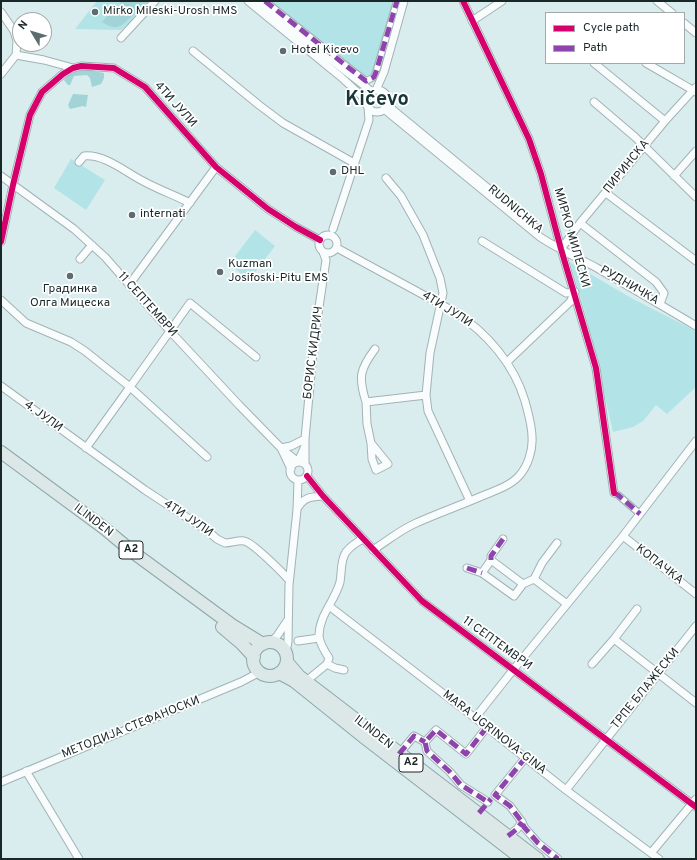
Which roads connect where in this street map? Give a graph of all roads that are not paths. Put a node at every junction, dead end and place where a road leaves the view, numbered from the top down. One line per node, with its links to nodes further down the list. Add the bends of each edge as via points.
1 (156, 1): 15 (street)
2 (248, 1): 24 (street)
3 (256, 1): 23 (street)
4 (265, 1): 5 (street, via 366,81 374,77 376,72)
5 (397, 1)
6 (404, 1): 23 (street)
7 (463, 1): 12 (street, МИРКО МИЛЕСКИ)
8 (502, 1): 12 (street)
9 (657, 1): 11 (street)
10 (1, 12): 17 (street, via 14,31 17,41)
11 (671, 12)
12 (472, 21): 51 (street, МИРКО МИЛЕСКИ, via 529,139)
13 (685, 24): 14 (street)
14 (696, 33)
15 (121, 38)
16 (192, 51): 33 (street, via 283,123)
17 (16, 55): 20 (street); 21 (street)
18 (595, 64): 29 (street)
19 (648, 64): 22 (street)
20 (73, 68): 34 (street, 4ТИ ЈУЛИ, via 114,68 145,87); 39 (street, via 42,92 30,115)
21 (1, 74)
22 (695, 90): 29 (street, ПИРИНСКА)
23 (376, 91): 24 (street); 27 (street, via 388,98)
24 (365, 99): 26 (street)
25 (594, 102): 30 (street)
26 (368, 108): 27 (street, via 373,112); 28 (street)
27 (384, 109): 28 (street); 51 (street, RUDNICHKA)
28 (369, 120): 33 (street)
29 (666, 121): 30 (street, ПИРИНСКА)
30 (644, 146): 36 (street); 40 (street, ПИРИНСКА)
31 (696, 151): 36 (street)
32 (79, 162): 42 (street, via 84,156 89,156 111,163 142,181)
33 (354, 164): 44 (street)
34 (216, 167): 42 (street); 47 (street, 4ТИ ЈУЛИ, via 268,209)
35 (1, 176): 39 (street, 11 СЕПТЕМВРИ)
36 (674, 176): 41 (street)
37 (386, 178): 61 (street, via 401,196 423,235 440,278 443,293)
38 (1, 184): 39 (street)
39 (13, 185): 48 (street); 50 (street, 11 СЕПТЕМВРИ, via 58,216)
40 (606, 193): 43 (street, ПИРИНСКА); 56 (street)
41 (696, 197)
42 (190, 203): 57 (street)
43 (580, 223): 51 (street, ПИРИНСКА); 60 (street, via 656,282 664,293)
44 (333, 229): 45 (street); 46 (street)
45 (327, 235): 46 (street); 47 (street)
46 (335, 237): 52 (street, via 338,244)
47 (320, 240): 53 (street)
48 (1, 242)
49 (482, 242): 58 (street, via 566,293)
50 (92, 246): 54 (street); 57 (street, 11 СЕПТЕМВРИ)
51 (561, 249): 58 (street, МИРКО МИЛЕСКИ); 60 (street, РУДНИЧКА)
52 (334, 250): 53 (street); 55 (street); 61 (street, 4ТИ ЈУЛИ)
53 (323, 252): 55 (street)
54 (80, 259)
55 (326, 260): 72 (street, БОРИС КИДРИЧ, via 314,340)
56 (696, 261)
57 (130, 285): 63 (street, 11 СЕПТЕМВРИ)
58 (575, 292): 66 (street, via 570,302); 84 (street, МИРКО МИЛЕСКИ, via 596,368)
59 (1, 300): 68 (street, via 26,323 71,342)
60 (660, 304): 62 (street, РУДНИЧКА)
61 (441, 305): 66 (street, 4ТИ ЈУЛИ, via 465,319); 69 (street, via 430,353)
62 (696, 326)
63 (170, 331): 65 (street, via 190,303); 68 (street); 75 (street, 11 СЕПТЕМВРИ)
64 (375, 349): 70 (street, via 361,374 362,391)
65 (256, 357)
66 (507, 362): 86 (street, 4ТИ ЈУЛИ, via 524,398 530,420 533,437 528,462 518,477 499,489)
67 (1, 386): 74 (street, 4. ЈУЛИ)
68 (130, 387): 74 (street); 77 (street)
69 (426, 395): 70 (street); 86 (street, via 428,411)
70 (366, 402): 73 (street, via 367,424)
71 (696, 441): 88 (street)
72 (305, 442): 75 (street); 79 (street); 80 (street)
73 (372, 443): 73 (street, via 373,462 376,470 388,464)
74 (86, 448): 98 (street, 4ТИ ЈУЛИ, via 225,544 247,541)
75 (281, 448): 79 (street); 81 (street)
76 (1, 452): 109 (main road, ILINDEN / A2, via 226,621 248,636)
77 (207, 457)
78 (1, 460): 110 (main road, ILINDEN / A2, via 210,617)
79 (298, 462): 80 (street); 81 (street)
80 (305, 464): 82 (street, via 308,468)
81 (290, 468): 83 (street, via 292,476)
82 (307, 476): 83 (street); 85 (street, 11 СЕПТЕМВРИ)
83 (298, 480): 87 (street)
84 (614, 494): 88 (street)
85 (323, 496): 87 (street, via 302,501); 90 (street, 11 СЕПТЕМВРИ)
86 (470, 501): 93 (street, 4ТИ ЈУЛИ, via 398,532)
87 (297, 510): 98 (street)
88 (640, 514): 89 (street)
89 (623, 536): 100 (street, КОПАЧКА); 101 (street)
90 (363, 539): 93 (street, 11 СЕПТЕМВРИ); 102 (street, via 346,552 338,588)
91 (502, 540): 94 (street)
92 (557, 543): 97 (street)
93 (373, 550): 115 (street, 11 СЕПТЕМВРИ, via 422,601)
94 (491, 560): 96 (street); 99 (street)
95 (467, 568): 96 (street)
96 (482, 573): 99 (street, via 514,596)
97 (534, 579): 99 (street); 101 (street)
98 (289, 580): 104 (street)
99 (523, 584)
100 (696, 594)
101 (567, 604): 115 (street)
102 (329, 606): 106 (street, via 320,626); 121 (street, MARA UGRINOVA-GINA)
103 (637, 609): 107 (street)
104 (288, 621): 109 (street, via 277,636); 111 (street)
105 (696, 626): 118 (street, ТРПЕ БЛАЖЕСКИ)
106 (319, 638): 108 (street); 112 (street, via 329,658)
107 (614, 639): 113 (street); 118 (street)
108 (298, 641)
109 (267, 643): 110 (main road); 111 (main road, ILINDEN / A2, via 280,646)
110 (254, 657): 116 (main road, ILINDEN / A2, via 256,668)
111 (286, 658): 117 (main road, via 283,670); 125 (main road, ILINDEN / A2, via 299,676)
112 (327, 664): 114 (street); 119 (street)
113 (592, 664)
114 (344, 670)
115 (513, 670): 121 (street); 123 (street, 11 СЕПТЕМВРИ)
116 (260, 672): 117 (main road, ILINDEN / A2, via 269,676); 127 (street, МЕТОДИЈА СТЕФАНОСКИ)
117 (279, 673): 138 (main road, ILINDEN / A2, via 294,681)
118 (658, 674): 120 (street); 123 (street, ТРПЕ БЛАЖЕСКИ)
119 (310, 678)
120 (696, 703)
121 (475, 718): 122 (street, MARA UGRINOVA-GINA)
122 (487, 727): 124 (street, via 466,754 436,730); 126 (street, MARA UGRINOVA-GINA)
123 (606, 739): 129 (street, ТРПЕ БЛАЖЕСКИ); 132 (street, 11 СЕПТЕМВРИ)
124 (425, 742): 125 (street, via 414,736); 131 (street, via 427,751 461,785)
125 (399, 754): 133 (main road, ILINDEN / A2)
126 (526, 757): 129 (street, MARA UGRINOVA-GINA); 130 (street)
127 (26, 771): 128 (street, МЕТОДИЈА СТЕФАНОСКИ); 137 (street)
128 (1, 782)
129 (566, 790): 136 (street, MARA UGRINOVA-GINA)
130 (495, 795): 131 (street); 134 (street, via 510,806)
131 (488, 802): 133 (street)
132 (695, 803): 136 (street)
133 (479, 813): 135 (main road, ILINDEN / A2)
134 (522, 822): 135 (street); 140 (street, via 538,843)
135 (508, 836): 139 (main road, ILINDEN / A2)
136 (651, 853): 141 (street, MARA UGRINOVA-GINA)
137 (79, 859)
138 (522, 859)
139 (538, 859)
140 (558, 859)
141 (659, 859)

